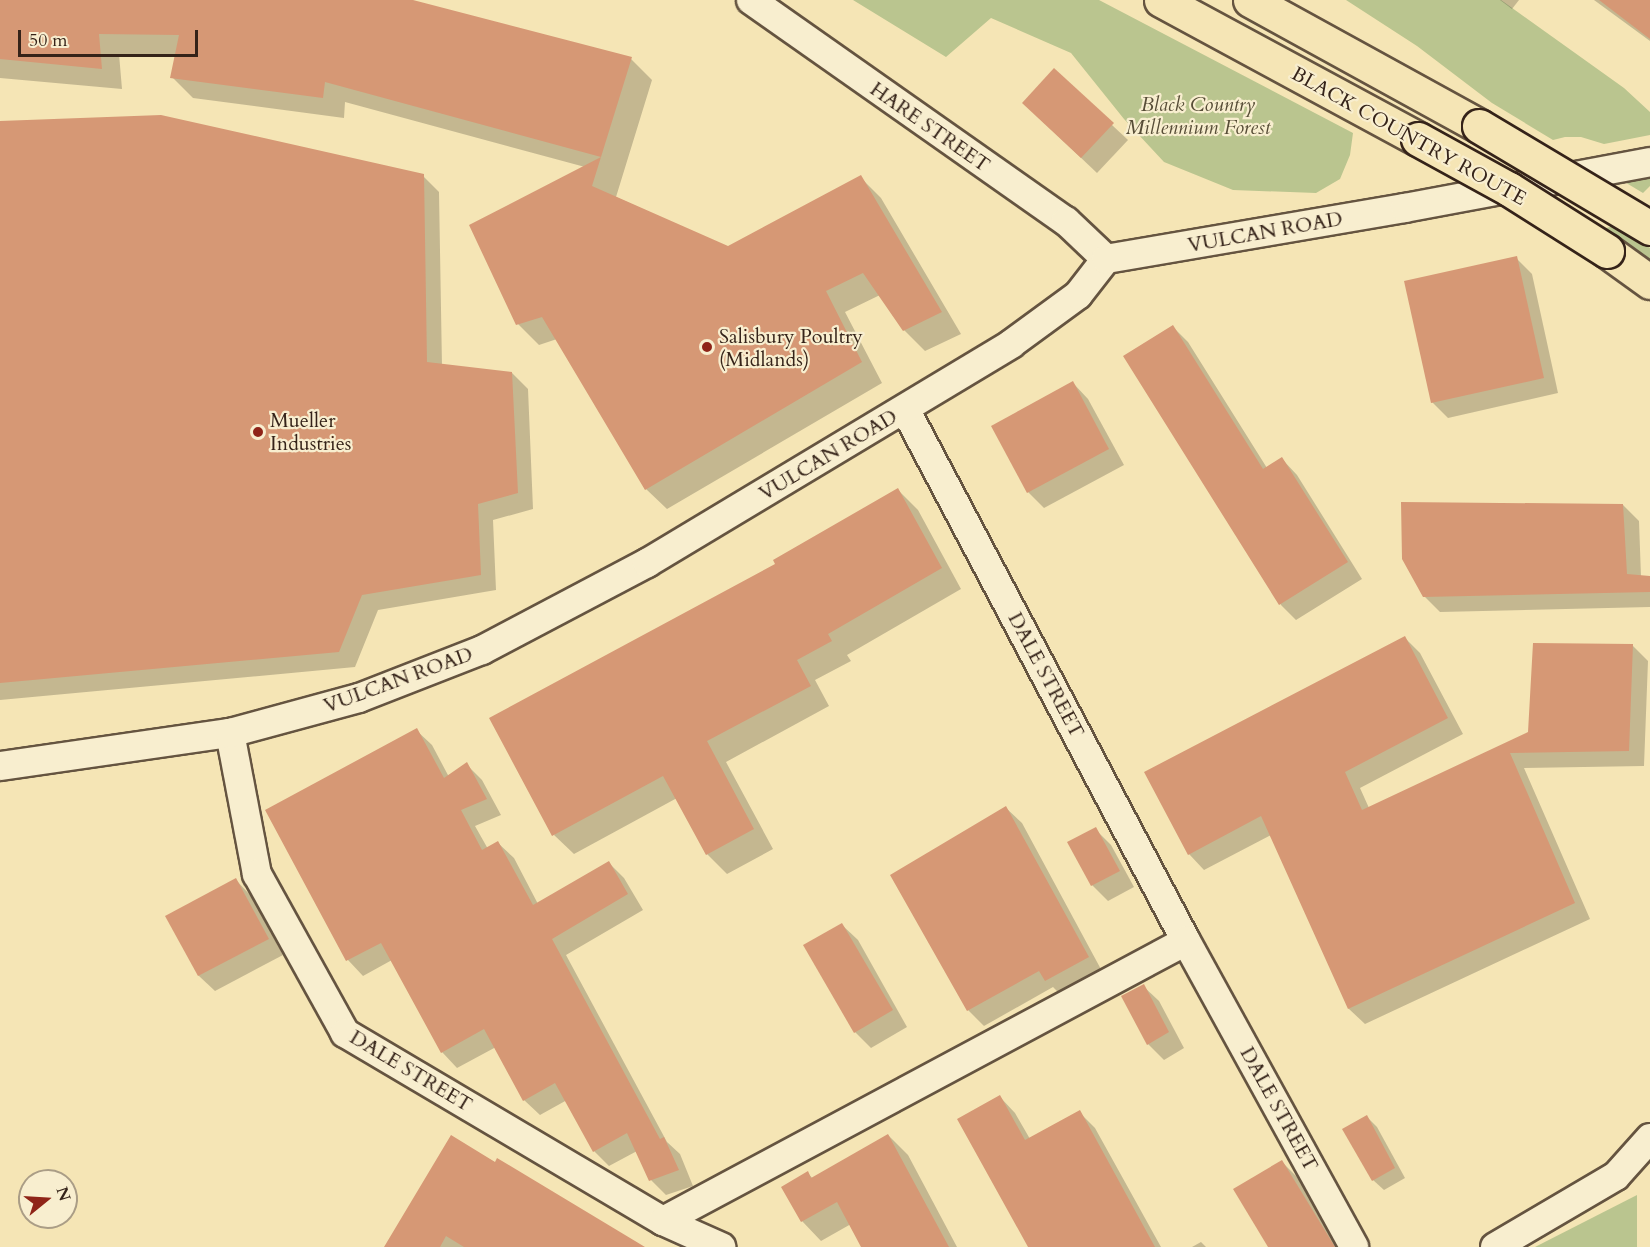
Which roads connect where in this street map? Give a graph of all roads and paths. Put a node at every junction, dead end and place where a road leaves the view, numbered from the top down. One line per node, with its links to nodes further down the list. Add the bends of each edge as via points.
1 (751, 0): 6 (street, HARE STREET, via 1066,221)
2 (1161, 0): 7 (highway, BLACK COUNTRY ROUTE, bridge, via 1509,189)
3 (1250, 0): 5 (highway, BLACK COUNTRY ROUTE, bridge, via 1479,126)
4 (1650, 162): 6 (street, VULCAN ROAD)
5 (1650, 228)
6 (1106, 259): 8 (street, VULCAN ROAD, via 1078,295 1011,344)
7 (1650, 282)
8 (905, 409): 9 (street, VULCAN ROAD, via 647,563 482,650 359,698); 11 (street, DALE STREET)
9 (230, 733): 10 (street, VULCAN ROAD); 13 (street, DALE STREET, via 257,874 345,1033)
10 (0, 766)
11 (1186, 940): 13 (street); 15 (street, DALE STREET)
12 (1650, 1138): 16 (street, via 1616,1176)
13 (663, 1221): 14 (street, DALE STREET)
14 (722, 1247)
15 (1354, 1247)
16 (1495, 1247)

